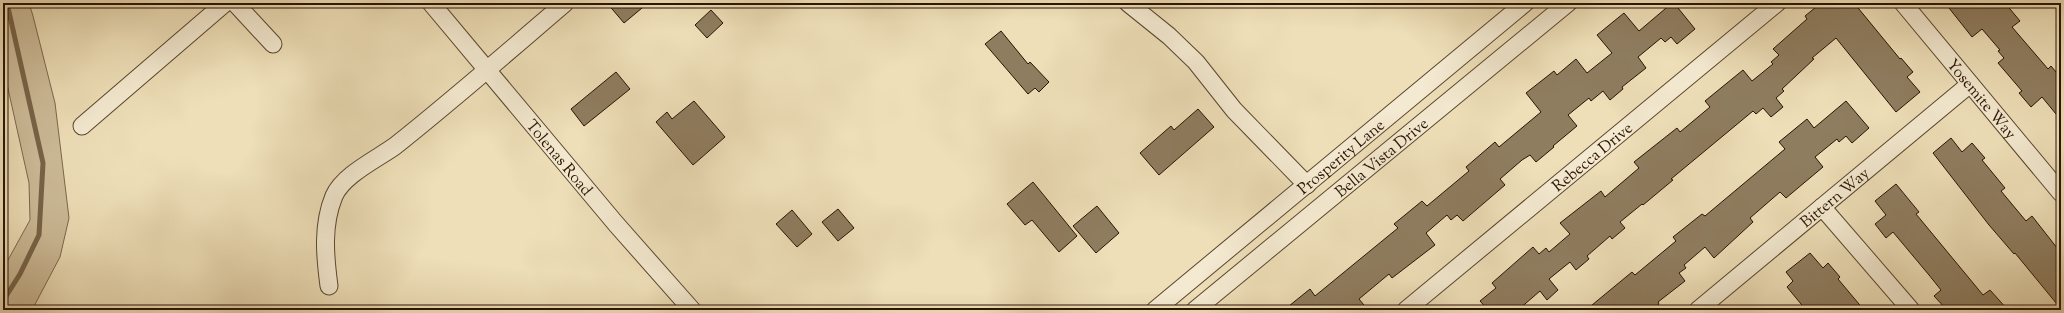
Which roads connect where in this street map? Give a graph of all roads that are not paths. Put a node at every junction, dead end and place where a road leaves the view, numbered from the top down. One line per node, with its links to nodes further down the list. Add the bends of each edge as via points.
1 (225, 3): 13 (street)
2 (235, 3): 10 (street)
3 (431, 3): 11 (street, Tolenas Road)
4 (565, 3): 11 (street)
5 (1128, 3): 14 (street, via 1196,62 1234,110)
6 (1525, 3): 14 (street, Prosperity Lane)
7 (1568, 3): 20 (street, Bella Vista Drive)
8 (1777, 3): 21 (street, Rebecca Drive)
9 (1903, 3): 12 (street, Yosemite Way)
10 (273, 44)
11 (487, 70): 17 (street, via 394,146 350,178 335,195 328,217 324,249); 18 (street, Tolenas Road)
12 (1970, 84): 15 (street, Yosemite Way); 16 (street, Bittern Way)
13 (82, 126)
14 (1307, 185): 19 (street, Prosperity Lane)
15 (2061, 193)
16 (1822, 207): 22 (street, Bittern Way); 23 (street)
17 (329, 286)
18 (692, 310)
19 (1155, 310)
20 (1195, 310)
21 (1406, 310)
22 (1698, 310)
23 (1911, 310)

